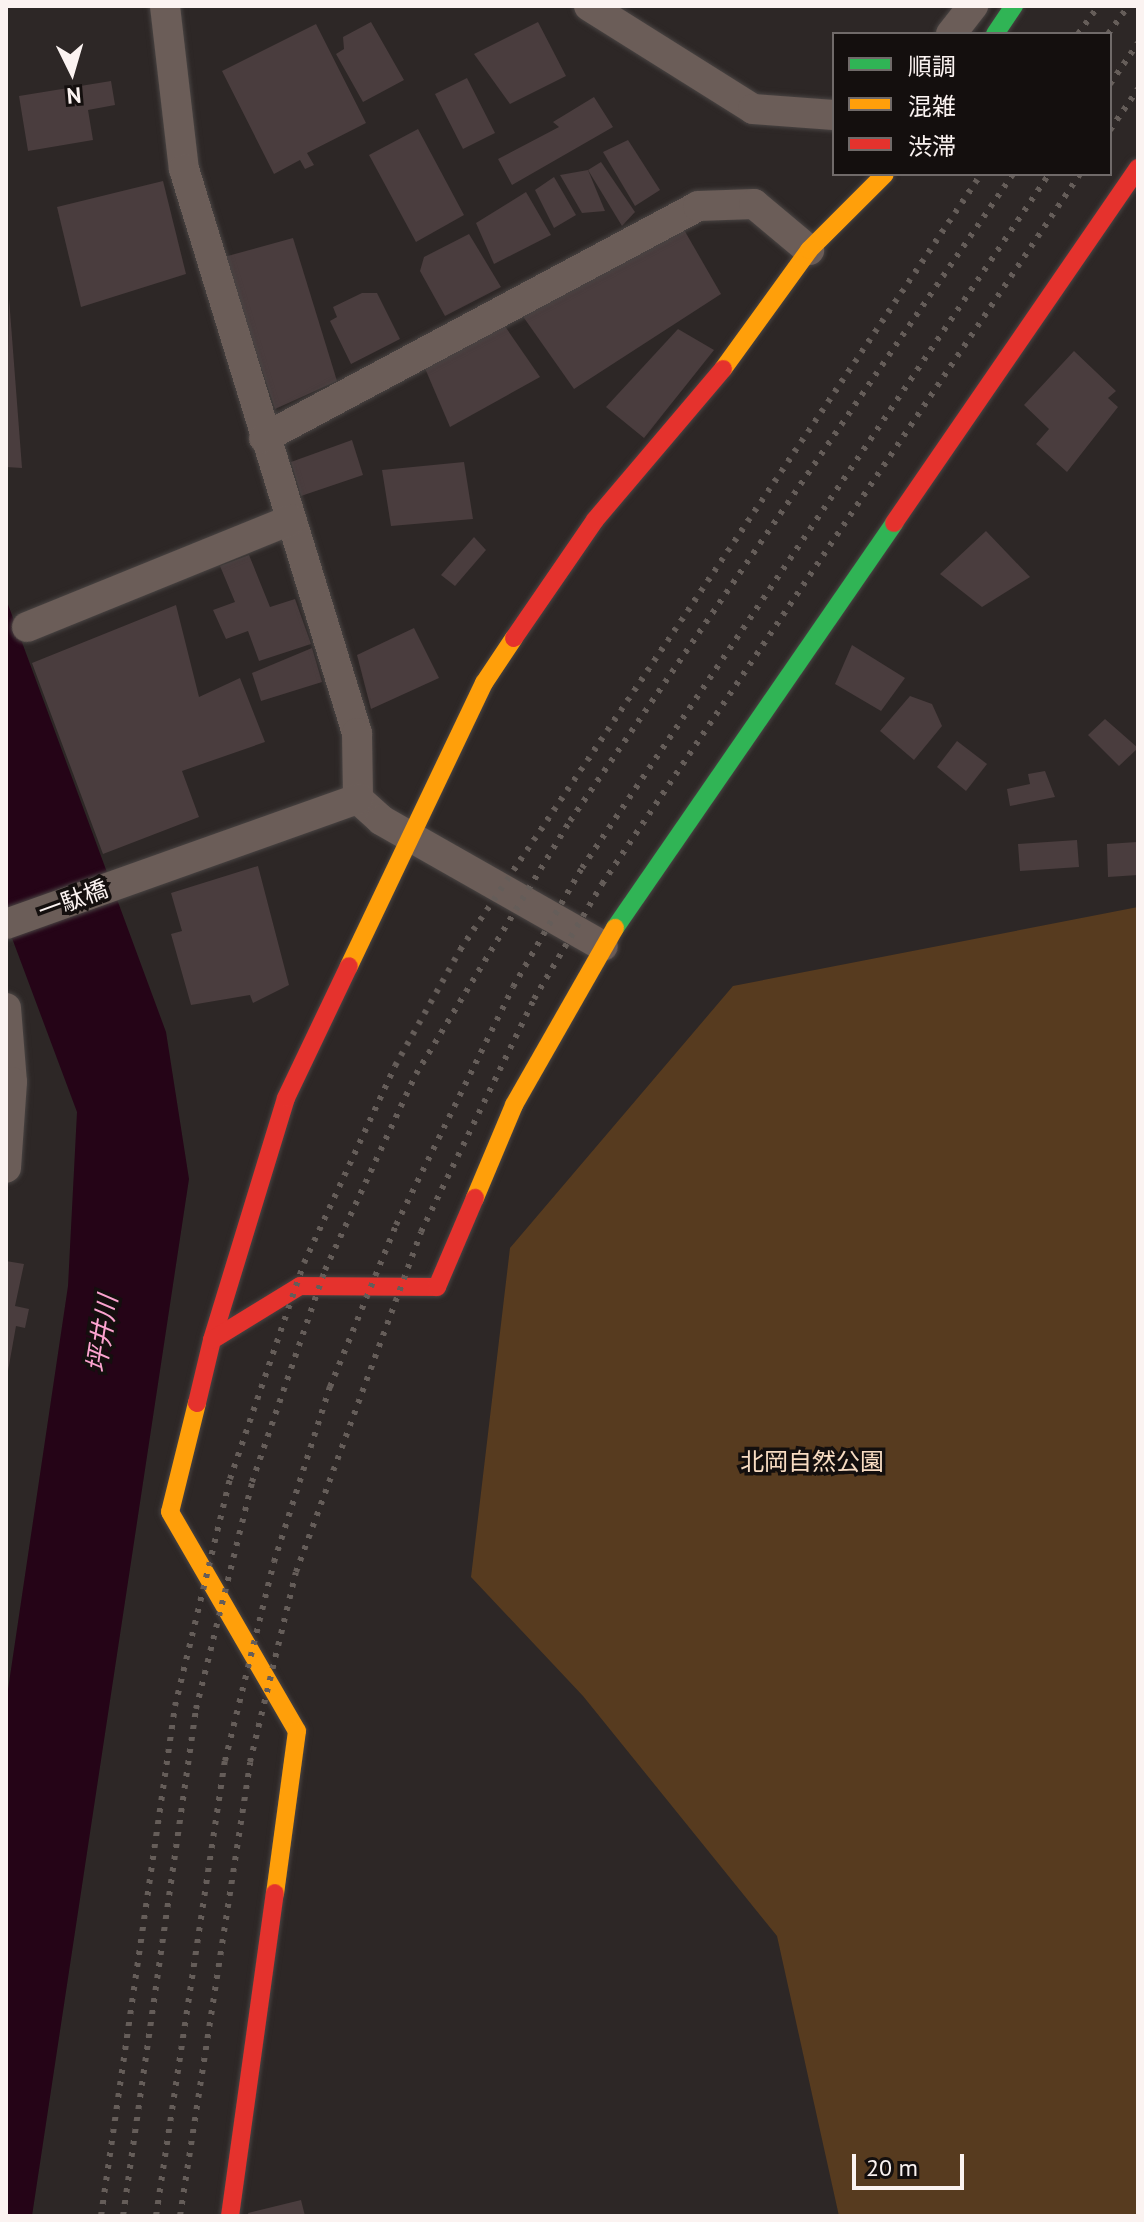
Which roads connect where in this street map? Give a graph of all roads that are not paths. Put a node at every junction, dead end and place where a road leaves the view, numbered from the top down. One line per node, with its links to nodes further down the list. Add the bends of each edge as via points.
1 (165, 6): 11 (street, via 184,169)
2 (589, 6): 7 (street, via 753,109)
3 (973, 6): 5 (street)
4 (1014, 6): 6 (street)
5 (953, 32)
6 (996, 32)
7 (832, 115)
8 (1138, 168): 17 (street)
9 (883, 176): 10 (street)
10 (809, 250): 11 (street, via 754,204 698,206); 15 (street, via 696,406 595,520 484,683)
11 (264, 438): 12 (street)
12 (291, 520): 13 (street); 14 (street, via 357,733)
13 (27, 627)
14 (358, 799): 15 (street); 16 (street, 一駄橋)
15 (413, 838): 17 (street); 20 (street, via 286,1098)
16 (6, 924)
17 (603, 946): 20 (street, via 514,1105 437,1287 300,1286)
18 (6, 1008): 19 (street, via 12,1082)
19 (6, 1168)
20 (212, 1340): 21 (street, via 170,1512 297,1731)
21 (230, 2216)

